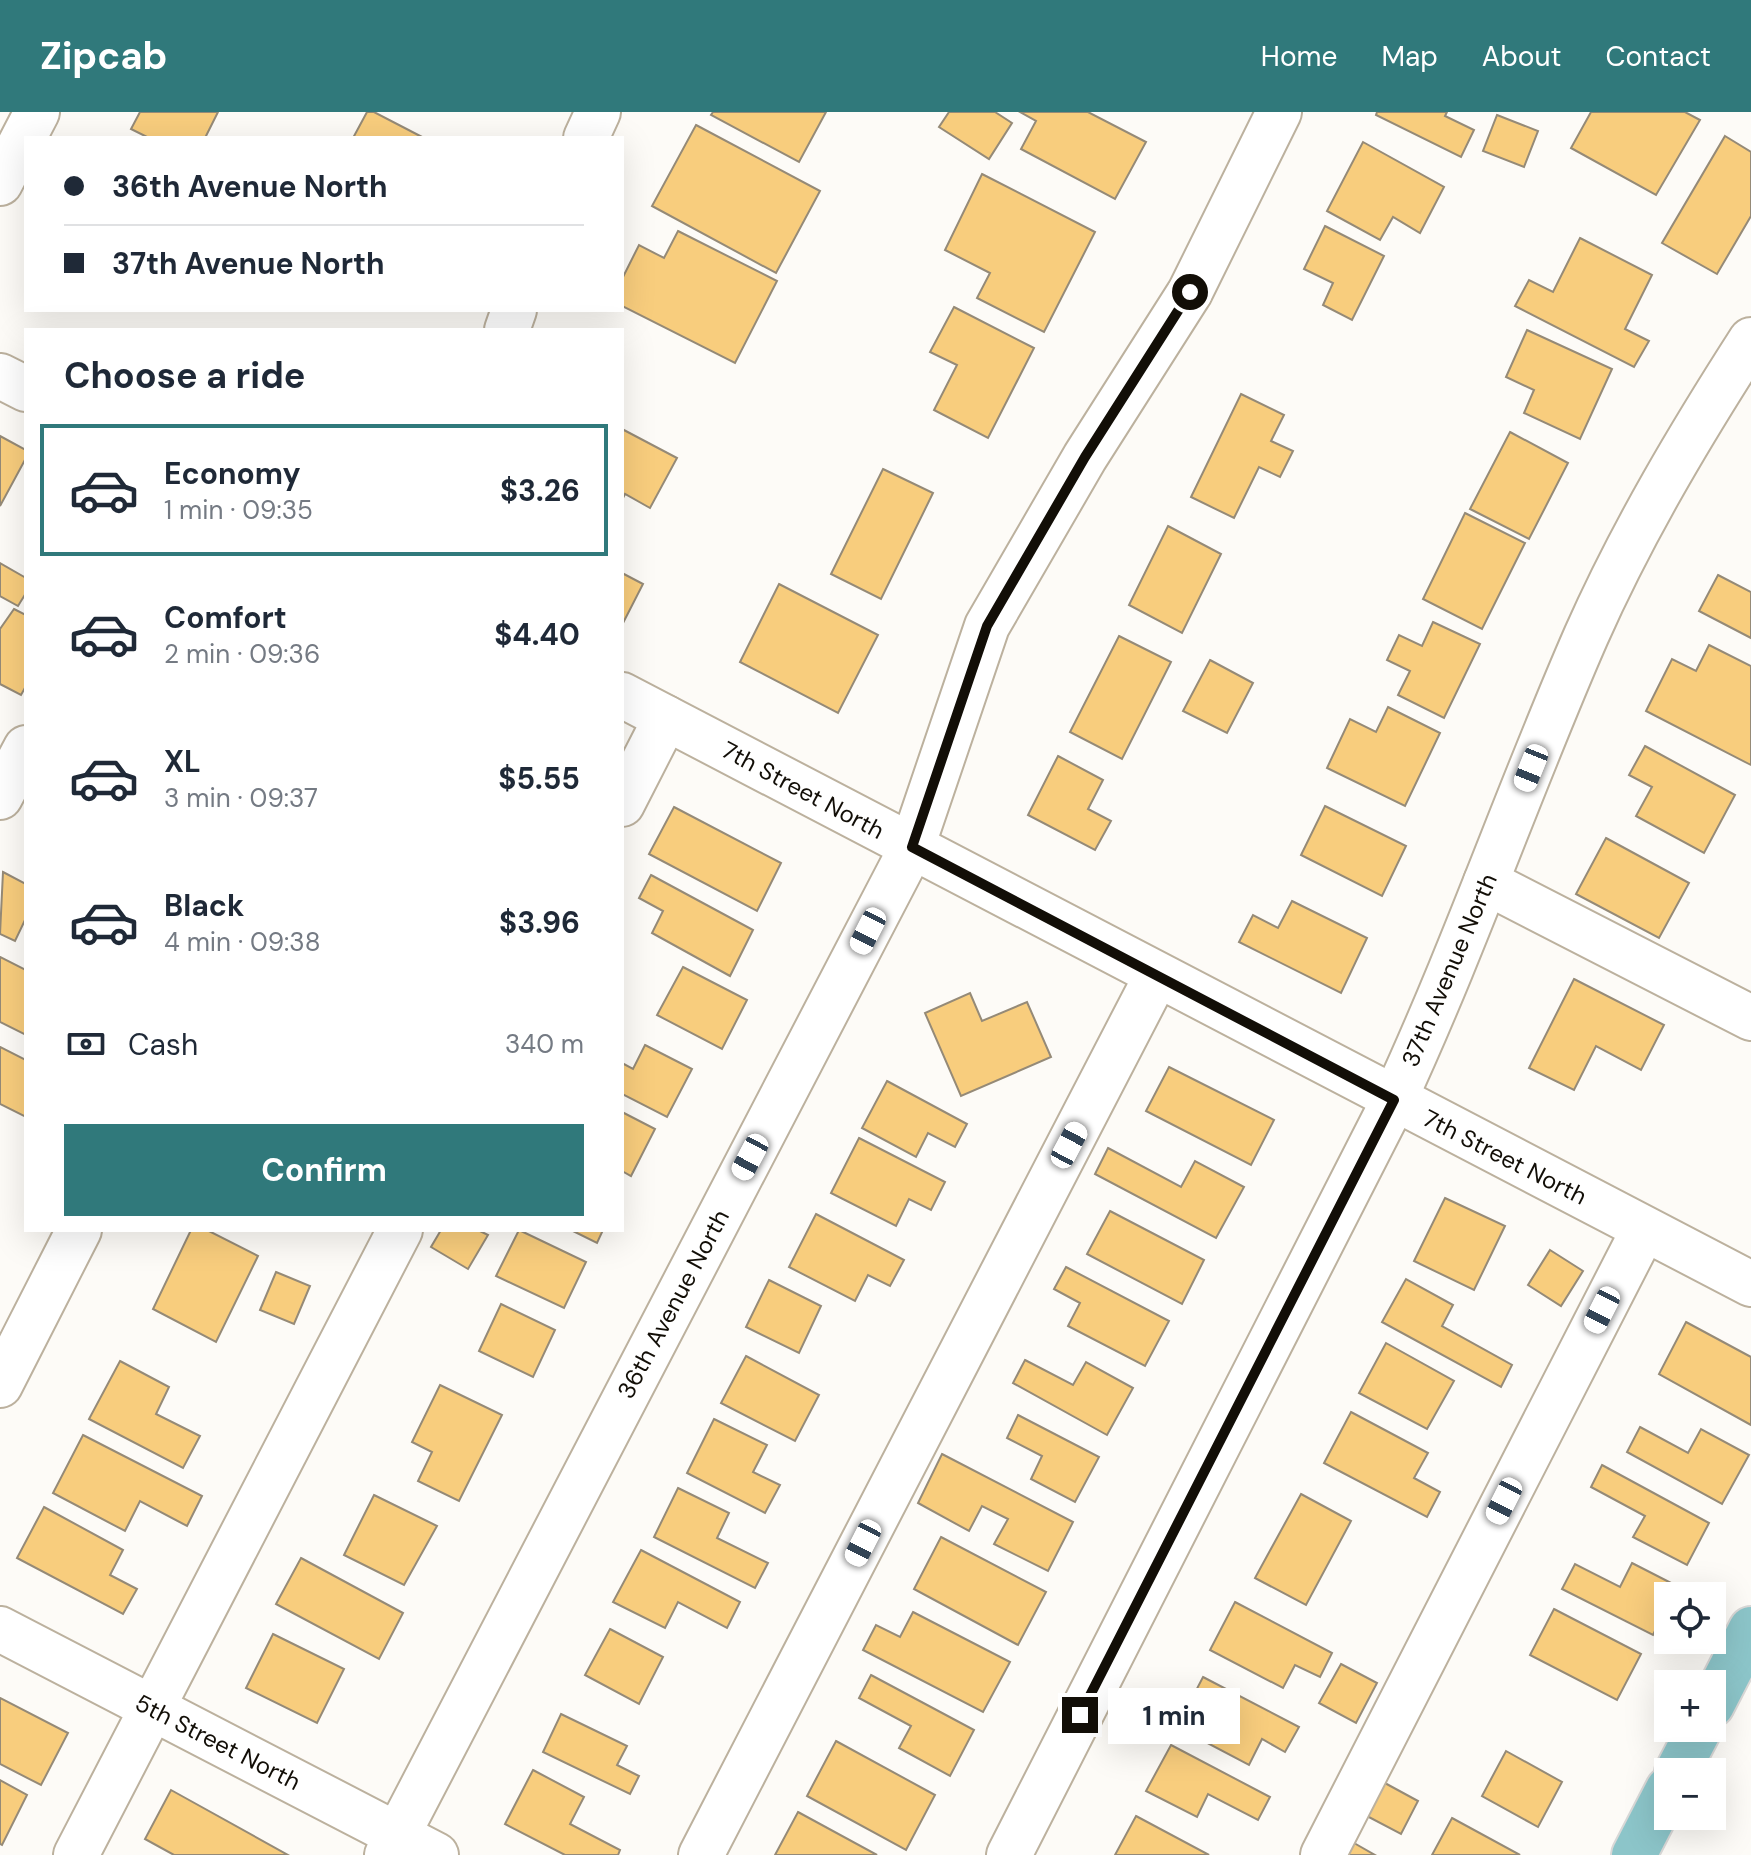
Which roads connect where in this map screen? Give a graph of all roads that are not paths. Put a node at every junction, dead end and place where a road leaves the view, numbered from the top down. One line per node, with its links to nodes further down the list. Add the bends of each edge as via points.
1 (37, 112): 4 (street)
2 (598, 112): 5 (street)
3 (1279, 112): 16 (street, 36th Avenue North, via 1190,292 1085,457 987,626)
4 (24, 136)
5 (587, 136)
6 (24, 137): 7 (street)
7 (0, 183)
8 (1751, 340): 17 (street, 37th Avenue North, via 1681,449 1587,633)
9 (0, 376): 10 (street)
10 (24, 388)
11 (624, 696): 12 (street, 7th Street North)
12 (666, 718): 15 (street); 16 (street, 7th Street North)
13 (24, 752): 14 (street)
14 (0, 797)
15 (624, 800)
16 (912, 847): 18 (street, 7th Street North); 31 (street, 36th Avenue North)
17 (1486, 882): 19 (street); 20 (street, 37th Avenue North, via 1444,992)
18 (1157, 975): 20 (street, 7th Street North); 34 (street)
19 (1751, 1018)
20 (1394, 1100): 21 (street, 7th Street North); 35 (street, 37th Avenue North)
21 (1644, 1229): 24 (street, 7th Street North); 36 (street)
22 (78, 1232): 25 (street)
23 (399, 1232): 29 (street)
24 (1751, 1284)
25 (0, 1385)
26 (0, 1629): 29 (street, 5th Street North)
27 (1751, 1629): 28 (main road)
28 (1726, 1678)
29 (151, 1708): 31 (street, 5th Street North); 32 (street)
30 (1654, 1816): 37 (main road)
31 (392, 1845): 33 (street, 5th Street North)
32 (76, 1855)
33 (436, 1855)
34 (701, 1855)
35 (1009, 1855)
36 (1323, 1855)
37 (1634, 1855)

